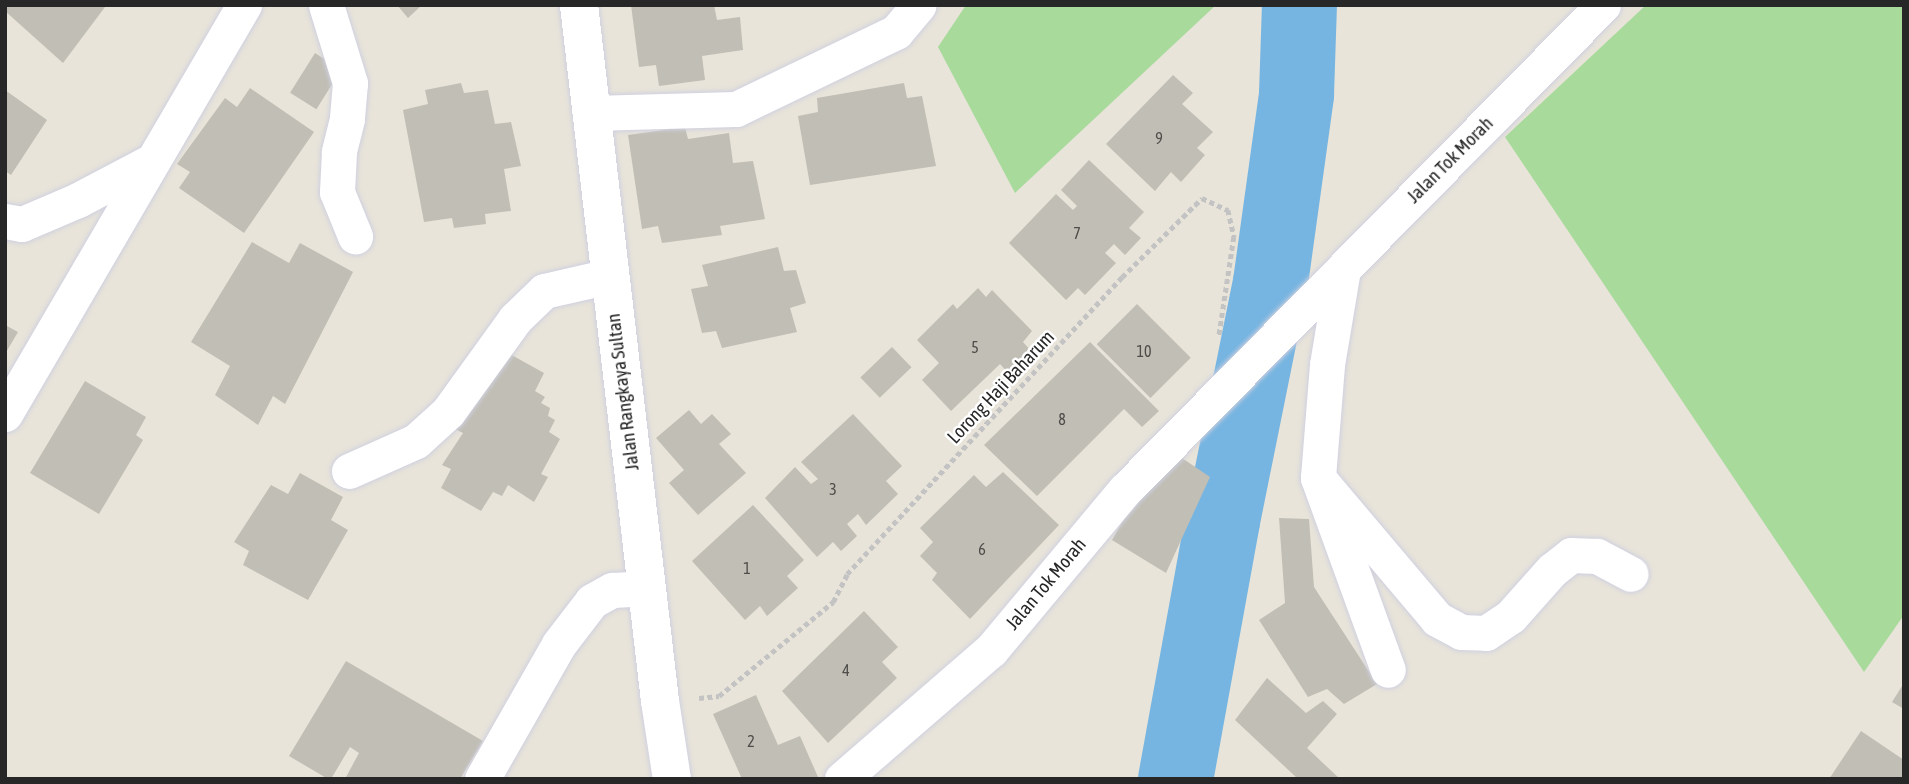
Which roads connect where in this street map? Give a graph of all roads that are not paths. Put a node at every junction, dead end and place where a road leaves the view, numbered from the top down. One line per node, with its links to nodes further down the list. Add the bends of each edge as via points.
1 (244, 5): 7 (street)
2 (326, 5): 9 (street, via 350,82 337,192)
3 (579, 5): 6 (street, Jalan Rangkaya Sultan)
4 (919, 5): 6 (street, via 896,32 736,109)
5 (1603, 5): 10 (street, Jalan Tok Morah)
6 (591, 113): 11 (street, Jalan Rangkaya Sultan)
7 (150, 162): 8 (street, via 22,224); 12 (street)
8 (5, 221)
9 (355, 236)
10 (1343, 269): 14 (street, via 1327,365); 20 (street, Jalan Tok Morah, via 1125,490 991,650)
11 (610, 276): 13 (street, via 544,291 515,319 440,419 416,441); 16 (street, Jalan Rangkaya Sultan)
12 (5, 414)
13 (349, 471)
14 (1318, 478): 15 (street, via 1437,619 1461,632 1486,633 1511,616 1571,555 1597,556); 17 (street)
15 (1631, 574)
16 (646, 587): 18 (street, via 612,590 592,601 559,644); 19 (street, Jalan Rangkaya Sultan)
17 (1388, 670)
18 (482, 779)
19 (672, 779)
20 (842, 779)

